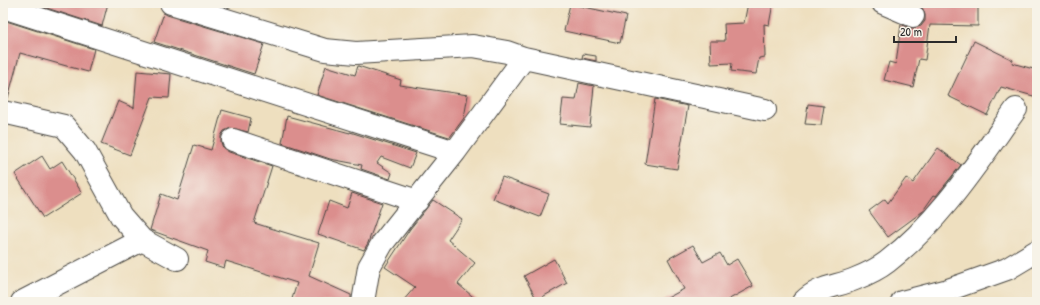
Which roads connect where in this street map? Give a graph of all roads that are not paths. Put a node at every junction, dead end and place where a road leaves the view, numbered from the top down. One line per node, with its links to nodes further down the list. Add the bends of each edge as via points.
1 (171, 3): 5 (street, via 325,50 356,53 473,46)
2 (883, 3): 4 (street)
3 (3, 7): 10 (street)
4 (913, 16)
5 (524, 58): 7 (street); 10 (street)
6 (1016, 109): 17 (street, via 964,182 922,231 886,263 855,279 811,294)
7 (765, 110)
8 (3, 112): 12 (street, via 64,126 85,151 121,216)
9 (233, 140): 11 (street)
10 (455, 152): 11 (street)
11 (417, 201): 16 (street, via 382,244 369,266)
12 (142, 240): 14 (street); 15 (street)
13 (1037, 251): 18 (street, via 1007,269 945,291)
14 (177, 259)
15 (22, 302)
16 (363, 302)
17 (803, 302)
18 (902, 302)

